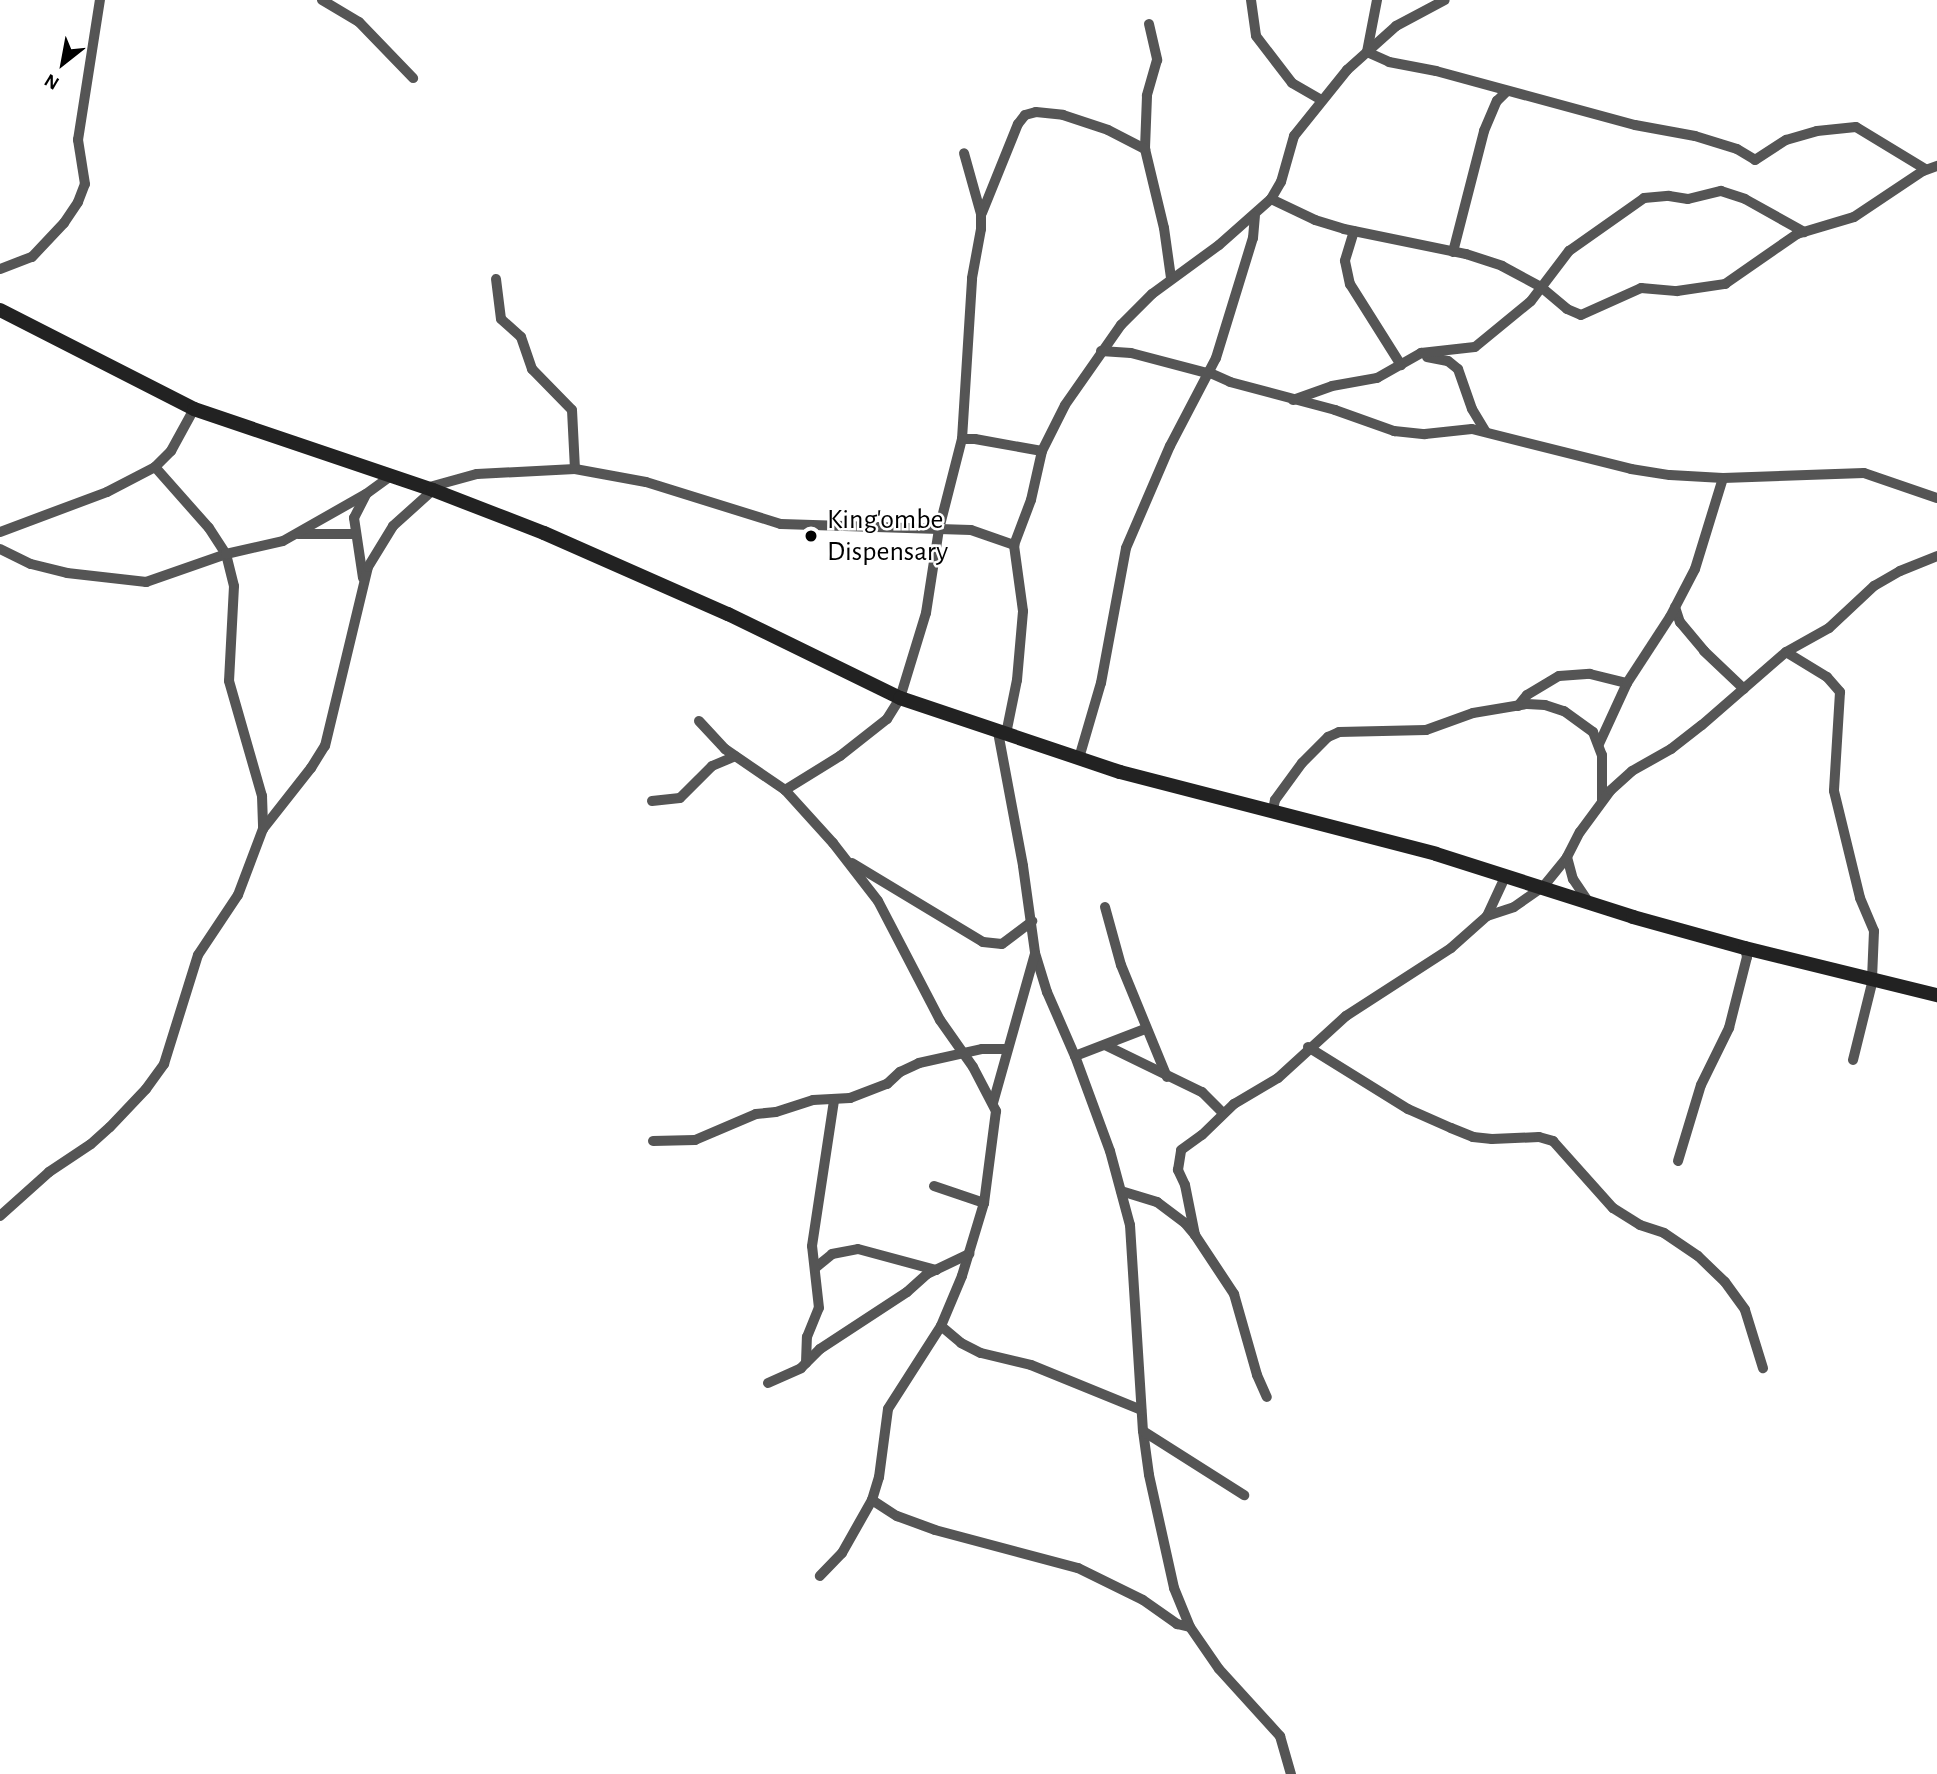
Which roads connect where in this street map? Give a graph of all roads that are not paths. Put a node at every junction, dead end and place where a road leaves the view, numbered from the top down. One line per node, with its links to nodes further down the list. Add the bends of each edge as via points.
1 (100, 0): 20 (street, via 78,140 85,184 64,223 32,257)
2 (322, 0): 8 (street, via 359,22)
3 (1251, 0): 10 (street, via 1256,36 1292,83)
4 (1377, 0): 7 (street)
5 (1445, 0): 7 (street, via 1396,26)
6 (1149, 24): 11 (street, via 1157,60 1147,96)
7 (1367, 52): 9 (street, via 1389,62); 10 (street)
8 (413, 78)
9 (1507, 91): 13 (street, via 1695,136 1737,149 1755,160 1786,140 1856,127); 19 (street, via 1483,131)
10 (1322, 100): 14 (street, via 1294,136)
11 (1145, 149): 15 (street, via 1063,115 1026,115 1018,124); 21 (street)
12 (964, 153): 15 (street)
13 (1931, 168): 18 (street, via 1854,217)
14 (1271, 199): 16 (street); 17 (street, via 1315,220)
15 (981, 214): 32 (street, via 972,278)
16 (1255, 216): 21 (street); 28 (street, via 1229,321)
17 (1354, 231): 19 (street); 27 (street, via 1345,261 1350,284)
18 (1804, 232): 23 (street, via 1726,284 1677,291 1641,288 1586,315 1567,309); 23 (street, via 1721,191 1688,199 1644,198 1569,251)
19 (1453, 252): 23 (street, via 1510,270)
20 (0, 268)
21 (1171, 278): 25 (street, via 1121,325)
22 (496, 279): 35 (street, via 501,319 522,337 532,369 572,410)
23 (1541, 287): 26 (street, via 1521,311 1475,347)
24 (0, 310): 30 (street)
25 (1101, 351): 28 (street, via 1131,353); 33 (street, via 1065,405)
26 (1415, 356): 27 (street); 31 (street, via 1448,361 1458,369)
27 (1401, 365): 29 (street, via 1377,378 1332,386)
28 (1208, 372): 29 (street); 60 (street, via 1126,548 1101,682)
29 (1293, 400): 31 (street, via 1394,431)
30 (194, 409): 34 (street, via 171,451); 36 (street)
31 (1485, 431): 37 (street, via 1631,469)
32 (962, 439): 33 (street); 41 (street)
33 (1042, 451): 45 (street)
34 (155, 467): 42 (street, via 116,488); 47 (street)
35 (575, 469): 38 (street, via 477,474); 41 (street, via 646,482 780,524)
36 (390, 476): 38 (street); 39 (street)
37 (1723, 478): 40 (street, via 1864,473); 50 (street, via 1695,569)
38 (429, 489): 49 (street, via 393,526); 54 (street, via 629,568)
39 (366, 494): 43 (street); 44 (street, via 354,518)
40 (1937, 498)
41 (939, 529): 45 (street, via 981,532); 54 (street, via 926,613)
42 (0, 532)
43 (297, 534): 44 (street); 47 (street, via 266,547)
44 (354, 534): 49 (street)
45 (1014, 545): 57 (street, via 1023,611 1017,680)
46 (0, 549): 47 (street, via 31,564 67,573 146,582)
47 (226, 554): 65 (street, via 234,586 229,681 262,796)
48 (1937, 556): 51 (street, via 1885,579 1829,628)
49 (363, 579): 65 (street, via 325,746)
50 (1675, 607): 52 (street); 53 (street, via 1680,622 1704,651)
51 (1786, 652): 53 (street); 76 (street, via 1827,677 1840,692 1834,791 1860,898 1874,931)
52 (1627, 684): 55 (street, via 1590,674 1559,676 1527,695); 58 (street)
53 (1744, 689): 63 (street, via 1671,749 1632,771)
54 (900, 698): 57 (street); 61 (street, via 876,731)
55 (1518, 706): 58 (street, via 1545,705 1564,711 1587,726); 64 (street, via 1473,713 1426,730 1339,732 1301,763)
56 (699, 721): 59 (street)
57 (1002, 733): 60 (street); 73 (street)
58 (1598, 744): 63 (street)
59 (735, 756): 61 (street); 62 (street, via 712,766 680,798)
60 (1079, 758): 64 (street)
61 (785, 790): 67 (street)
62 (652, 801)
63 (1602, 801): 66 (street)
64 (1273, 810): 68 (street)
65 (263, 829): 94 (street, via 238,895 194,963 167,1055 154,1079 110,1127)
66 (1567, 857): 69 (street); 70 (street, via 1573,879)
67 (845, 859): 73 (street, via 983,942 1002,944); 82 (street, via 884,911 940,1020)
68 (1506, 875): 69 (street); 72 (street)
69 (1543, 887): 70 (street); 72 (street, via 1514,907)
70 (1588, 903): 74 (street)
71 (1105, 907): 78 (street)
72 (1487, 916): 80 (street, via 1431,963 1365,1002)
73 (1032, 920): 75 (street)
74 (1745, 948): 76 (street); 90 (street, via 1747,957 1729,1028 1701,1085)
75 (1035, 953): 81 (street); 83 (street)
76 (1873, 978): 77 (street); 84 (street)
77 (1937, 995)
78 (1145, 1029): 79 (street); 85 (street)
79 (1105, 1045): 83 (street); 85 (street, via 1133,1055)
80 (1308, 1047): 88 (street, via 1278,1078); 101 (street, via 1408,1109 1462,1133 1553,1141 1613,1208 1664,1233 1725,1282 1745,1310)
81 (1007, 1049): 82 (street); 87 (street)
82 (964, 1053): 86 (street, via 907,1068 887,1084); 87 (street)
83 (1075, 1056): 92 (street)
84 (1853, 1060)
85 (1167, 1077): 88 (street, via 1202,1092)
86 (834, 1100): 89 (street, via 813,1100 756,1114 695,1140); 97 (street, via 812,1246)
87 (993, 1103): 93 (street, via 997,1123)
88 (1223, 1113): 95 (street, via 1179,1154 1178,1170)
89 (653, 1141)
90 (1678, 1161)
91 (934, 1186): 93 (street)
92 (1121, 1191): 95 (street, via 1157,1202); 104 (street, via 1133,1246)
93 (984, 1203): 96 (street)
94 (0, 1216)
95 (1195, 1235): 103 (street, via 1234,1294)
96 (969, 1254): 98 (street); 99 (street)
97 (815, 1268): 98 (street, via 832,1254 858,1249); 100 (street, via 819,1308 807,1337)
98 (936, 1270): 100 (street)
99 (941, 1326): 104 (street, via 981,1353 1031,1365); 107 (street, via 888,1409)
100 (806, 1363): 102 (street)
101 (1763, 1368)
102 (768, 1383)
103 (1267, 1397)
104 (1141, 1410): 105 (street)
105 (1143, 1432): 106 (street); 109 (street, via 1174,1587)
106 (1244, 1495)
107 (872, 1500): 108 (street, via 842,1553); 109 (street, via 897,1516 935,1530 1078,1567)
108 (820, 1576)
109 (1190, 1627): 110 (street, via 1219,1669 1280,1736)
110 (1291, 1774)

